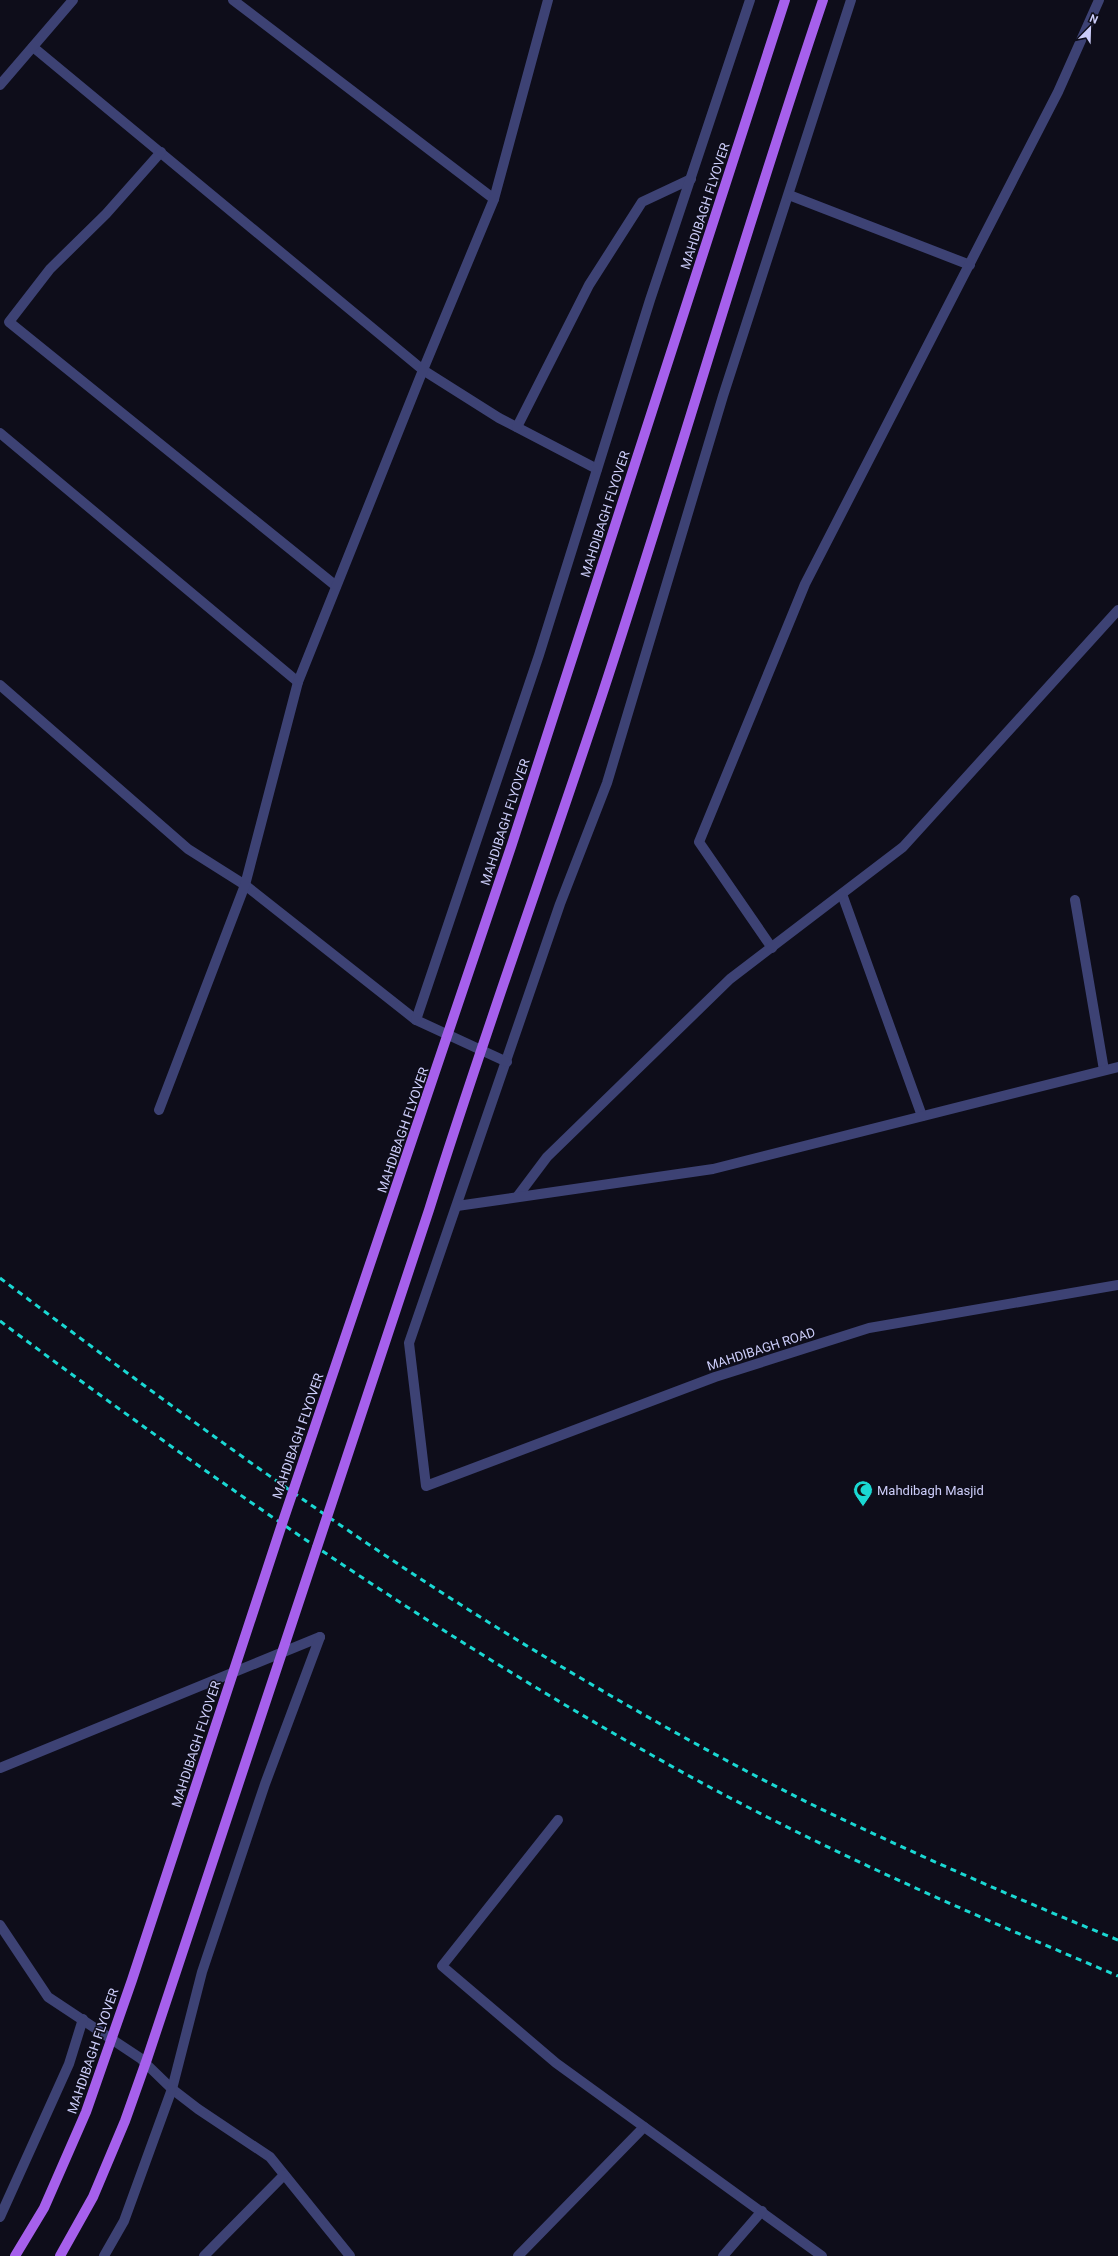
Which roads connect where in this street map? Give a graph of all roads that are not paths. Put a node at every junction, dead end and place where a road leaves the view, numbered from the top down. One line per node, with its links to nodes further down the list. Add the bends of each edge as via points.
1 (73, 0): 9 (street)
2 (233, 0): 14 (street)
3 (548, 0): 14 (street)
4 (750, 0): 12 (street)
5 (785, 0): 46 (main road, MAHDIBAGH FLYOVER, bridge, via 512,844 283,1521 132,1980 86,2112 44,2208)
6 (823, 0): 47 (main road, bridge, via 767,166 602,694 472,1074 147,2059 125,2121 93,2197)
7 (851, 0): 13 (street)
8 (1099, 0): 15 (street, via 1058,92)
9 (33, 47): 10 (street); 11 (street)
10 (0, 85)
11 (161, 152): 16 (street); 20 (street, via 106,214 50,269 9,322)
12 (691, 179): 17 (street, via 642,202 589,285); 19 (street)
13 (789, 195): 15 (street); 29 (street, via 723,396 607,783 560,904)
14 (494, 200): 16 (street)
15 (970, 265): 27 (street, via 805,584 700,842)
16 (423, 370): 17 (street); 20 (street)
17 (517, 427): 19 (street)
18 (0, 433): 22 (street)
19 (597, 469): 28 (street, via 539,655)
20 (336, 586): 22 (street)
21 (1118, 610): 25 (street, via 904,847)
22 (298, 682): 24 (street)
23 (0, 685): 24 (street, via 188,849)
24 (245, 885): 28 (street); 32 (street)
25 (842, 894): 27 (street); 33 (street)
26 (1075, 900): 31 (street)
27 (772, 948): 34 (street, via 730,979 553,1151)
28 (416, 1020): 29 (street)
29 (508, 1062): 35 (street)
30 (1118, 1067): 31 (street)
31 (1104, 1070): 33 (street)
32 (160, 1110)
33 (922, 1116): 34 (street, via 713,1169)
34 (517, 1197): 35 (street)
35 (456, 1206): 36 (street, MAHDIBAGH ROAD, via 409,1343 426,1486 714,1377 869,1328)
36 (1118, 1285)
37 (0, 1768): 41 (street, via 320,1637 265,1784 202,1972)
38 (558, 1820): 42 (street, via 442,1966 556,2063)
39 (0, 1925): 40 (street, via 48,1997)
40 (82, 2019): 41 (street, via 140,2058); 45 (street, via 69,2064)
41 (172, 2089): 43 (street, via 270,2157); 48 (street, via 124,2221)
42 (644, 2127): 44 (street); 51 (street)
43 (284, 2175): 49 (street); 50 (street)
44 (762, 2211): 52 (street); 53 (street)
45 (0, 2218)
46 (15, 2256)
47 (60, 2256)
48 (104, 2256)
49 (204, 2256)
50 (350, 2256)
51 (518, 2256)
52 (723, 2256)
53 (822, 2256)

